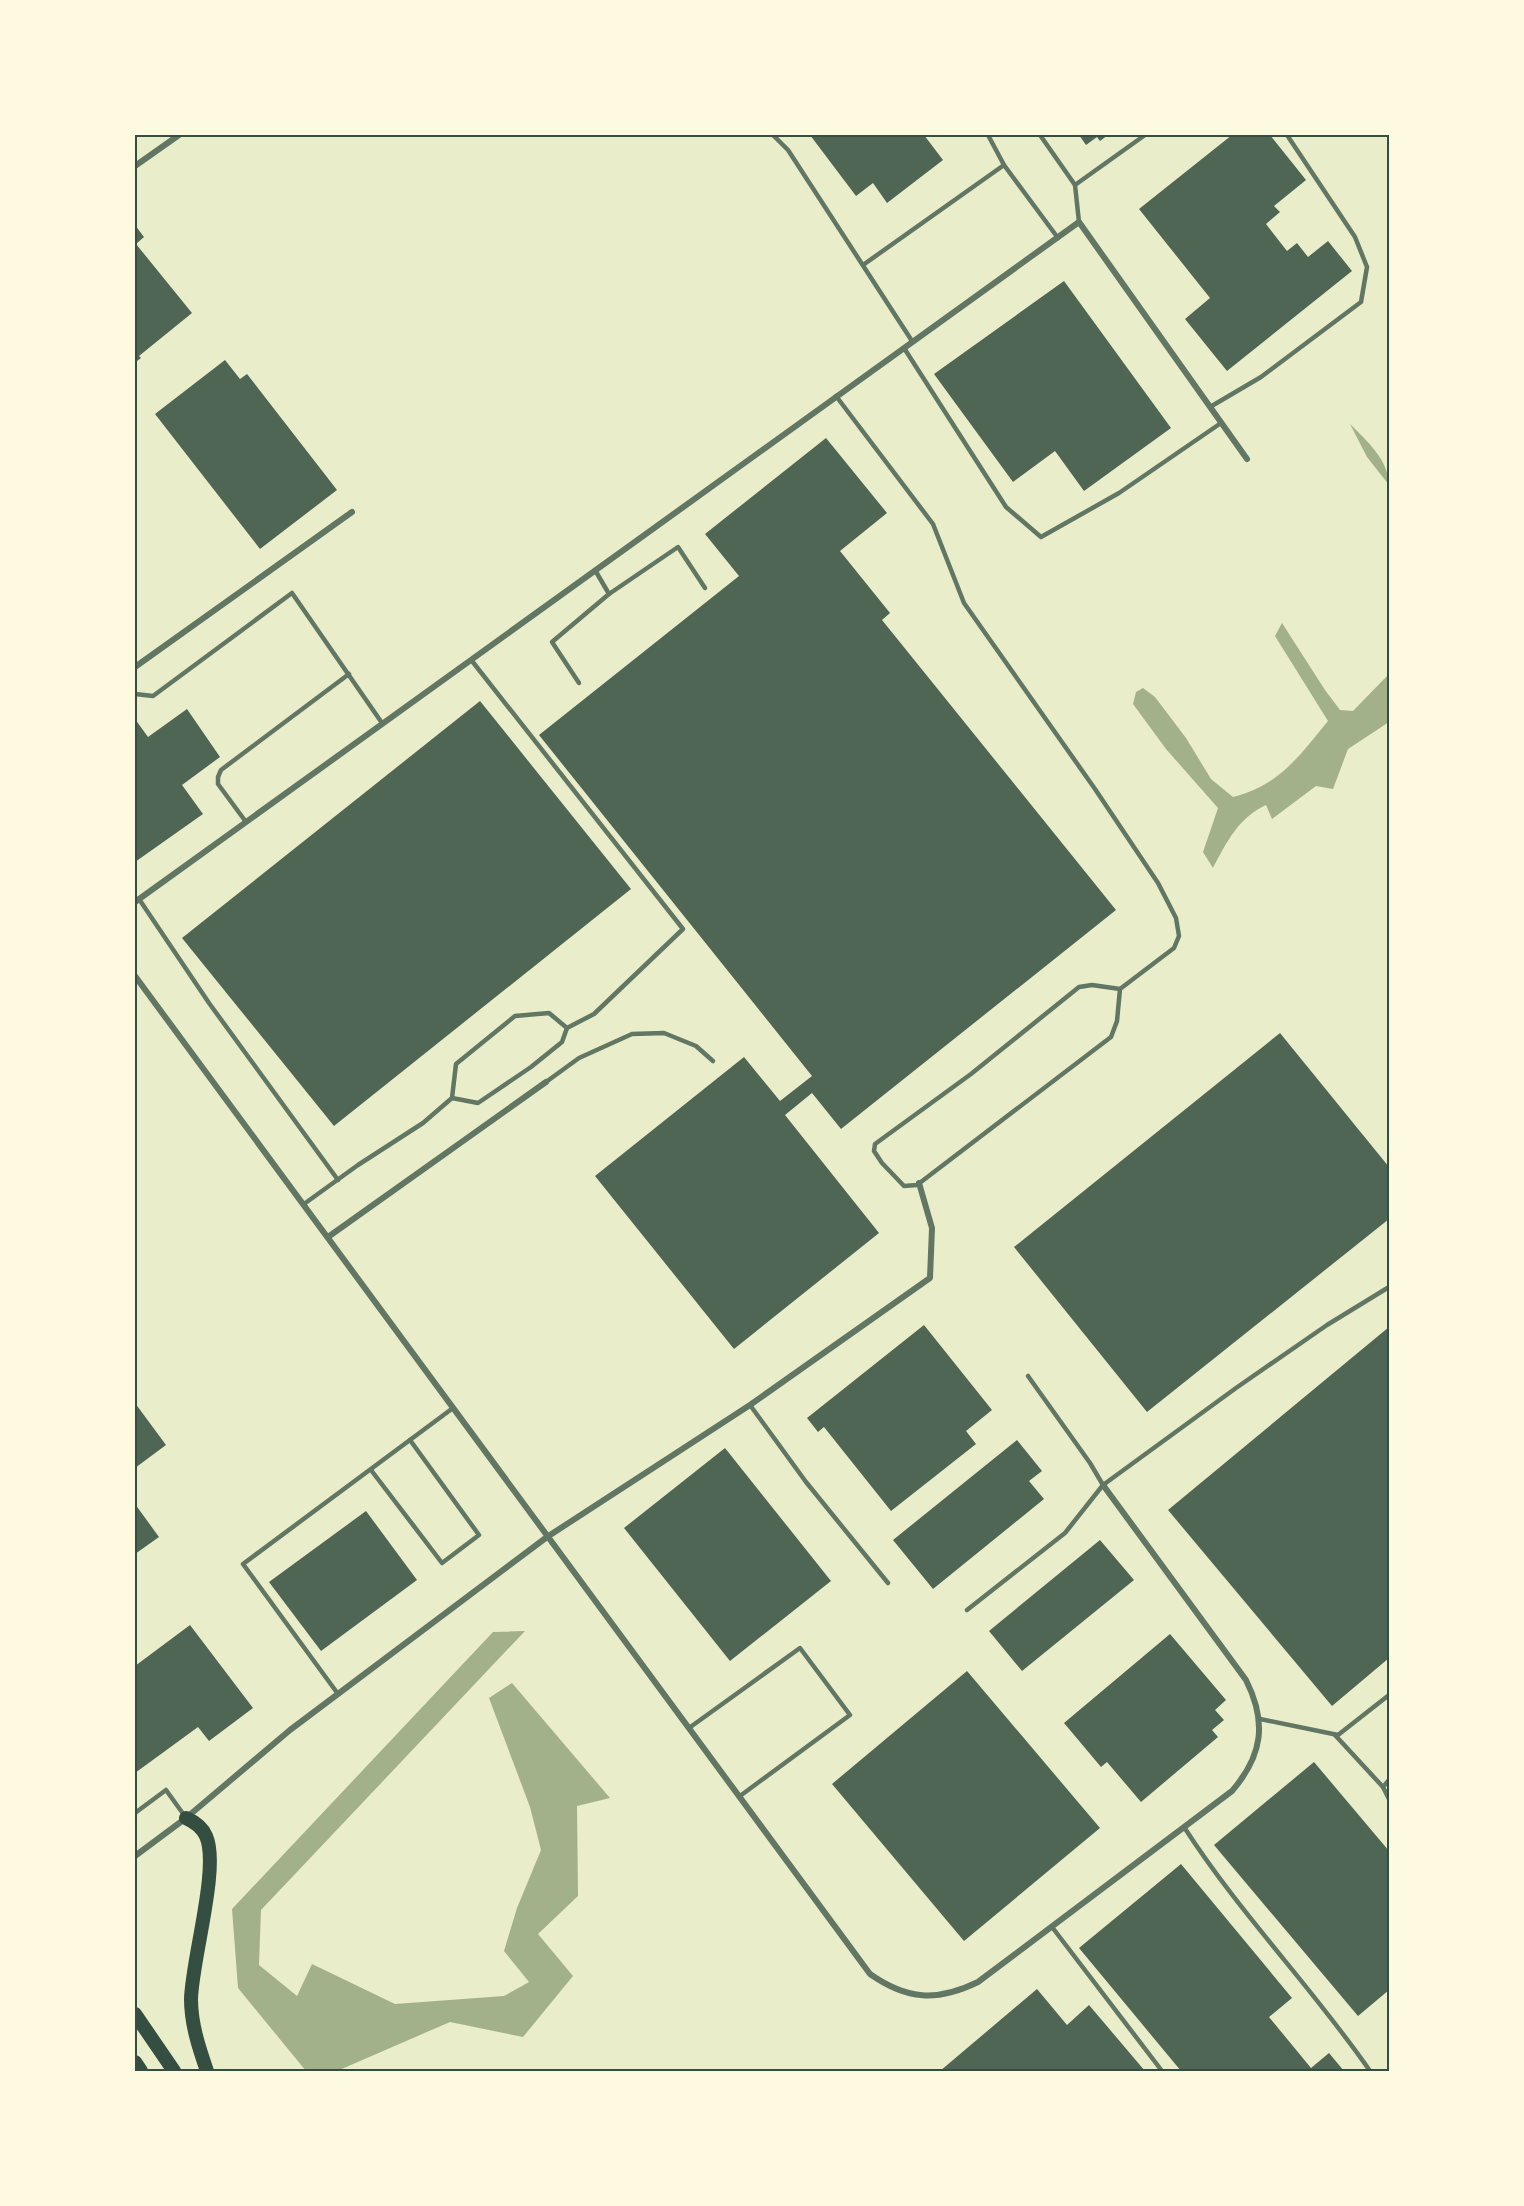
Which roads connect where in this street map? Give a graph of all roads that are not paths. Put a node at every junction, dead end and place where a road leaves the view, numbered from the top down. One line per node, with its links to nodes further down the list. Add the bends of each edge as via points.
1 (179, 135): 8 (street)
2 (773, 135): 12 (lane, via 788,150)
3 (988, 135): 7 (lane)
4 (1040, 135): 9 (lane)
5 (1145, 135): 9 (lane)
6 (1287, 135): 16 (lane, via 1355,237 1367,267 1361,302 1261,377)
7 (1004, 165): 11 (lane); 12 (lane)
8 (135, 166)
9 (1075, 185): 10 (lane)
10 (1079, 222): 11 (street); 16 (street)
11 (1058, 238): 13 (street)
12 (863, 265): 13 (lane)
13 (912, 341): 14 (street)
14 (904, 348): 15 (street); 17 (lane, via 1006,507 1041,537 1119,493)
15 (836, 396): 20 (street); 32 (lane, via 933,524 964,603 1114,817 1176,918 1179,936 1174,948)
16 (1210, 407): 17 (street)
17 (1221, 423): 18 (street)
18 (1247, 459)
19 (351, 512): 24 (street)
20 (595, 570): 22 (lane); 23 (street)
21 (705, 588): 22 (lane, via 678,548)
22 (609, 594): 26 (lane, via 552,642)
23 (472, 661): 28 (street); 33 (lane, via 683,929 594,1014)
24 (135, 668)
25 (349, 674): 27 (lane, via 292,592 153,696); 28 (lane); 29 (lane, via 221,770 218,784)
26 (579, 684)
27 (135, 694)
28 (382, 723): 29 (street)
29 (246, 822): 30 (street)
30 (137, 901): 37 (lane)
31 (135, 976): 39 (street)
32 (1120, 990): 38 (lane, via 1111,1037); 38 (lane, via 1079,987 971,1074 875,1144 874,1151 882,1163 904,1186)
33 (567, 1028): 36 (lane, via 562,1042 478,1103); 36 (lane, via 549,1013 515,1016 456,1064)
34 (713, 1061): 35 (lane, via 678,1037 664,1033 632,1034 579,1058)
35 (546, 1082): 40 (street)
36 (453, 1098): 37 (lane)
37 (338, 1180): 39 (lane)
38 (919, 1183): 43 (street, via 932,1228 930,1278)
39 (304, 1204): 40 (street)
40 (328, 1237): 44 (street)
41 (1389, 1287): 47 (lane, via 1327,1325)
42 (1028, 1376): 47 (lane)
43 (750, 1405): 48 (street); 49 (lane)
44 (453, 1408): 45 (lane); 48 (street)
45 (410, 1440): 46 (lane); 46 (lane, via 479,1535 442,1563)
46 (370, 1470): 51 (lane, via 243,1564)
47 (1104, 1485): 50 (lane, via 1065,1533); 53 (street, via 1246,1680)
48 (547, 1538): 51 (street); 54 (street)
49 (888, 1583)
50 (967, 1610)
51 (338, 1694): 61 (street)
52 (1389, 1695): 55 (lane)
53 (1260, 1719): 55 (lane); 62 (street, via 1255,1757 1245,1776 1232,1791)
54 (688, 1728): 58 (street); 58 (lane, via 800,1648 850,1715)
55 (1335, 1734): 57 (lane)
56 (1389, 1780): 57 (lane)
57 (1383, 1787): 59 (lane)
58 (740, 1797): 64 (street, via 870,1974 895,1989 922,1996 960,1991)
59 (1389, 1798)
60 (135, 1813): 61 (lane, via 166,1790)
61 (186, 1818): 63 (street); 69 (main road, via 196,1823 207,1837 211,1861 191,1996 192,2020)
62 (1184, 1827): 64 (street); 71 (lane)
63 (135, 1856)
64 (1052, 1927): 70 (lane)
65 (135, 2014): 68 (main road)
66 (135, 2062): 67 (main road)
67 (141, 2071)
68 (174, 2071)
69 (207, 2071)
70 (1162, 2071)
71 (1370, 2071)

